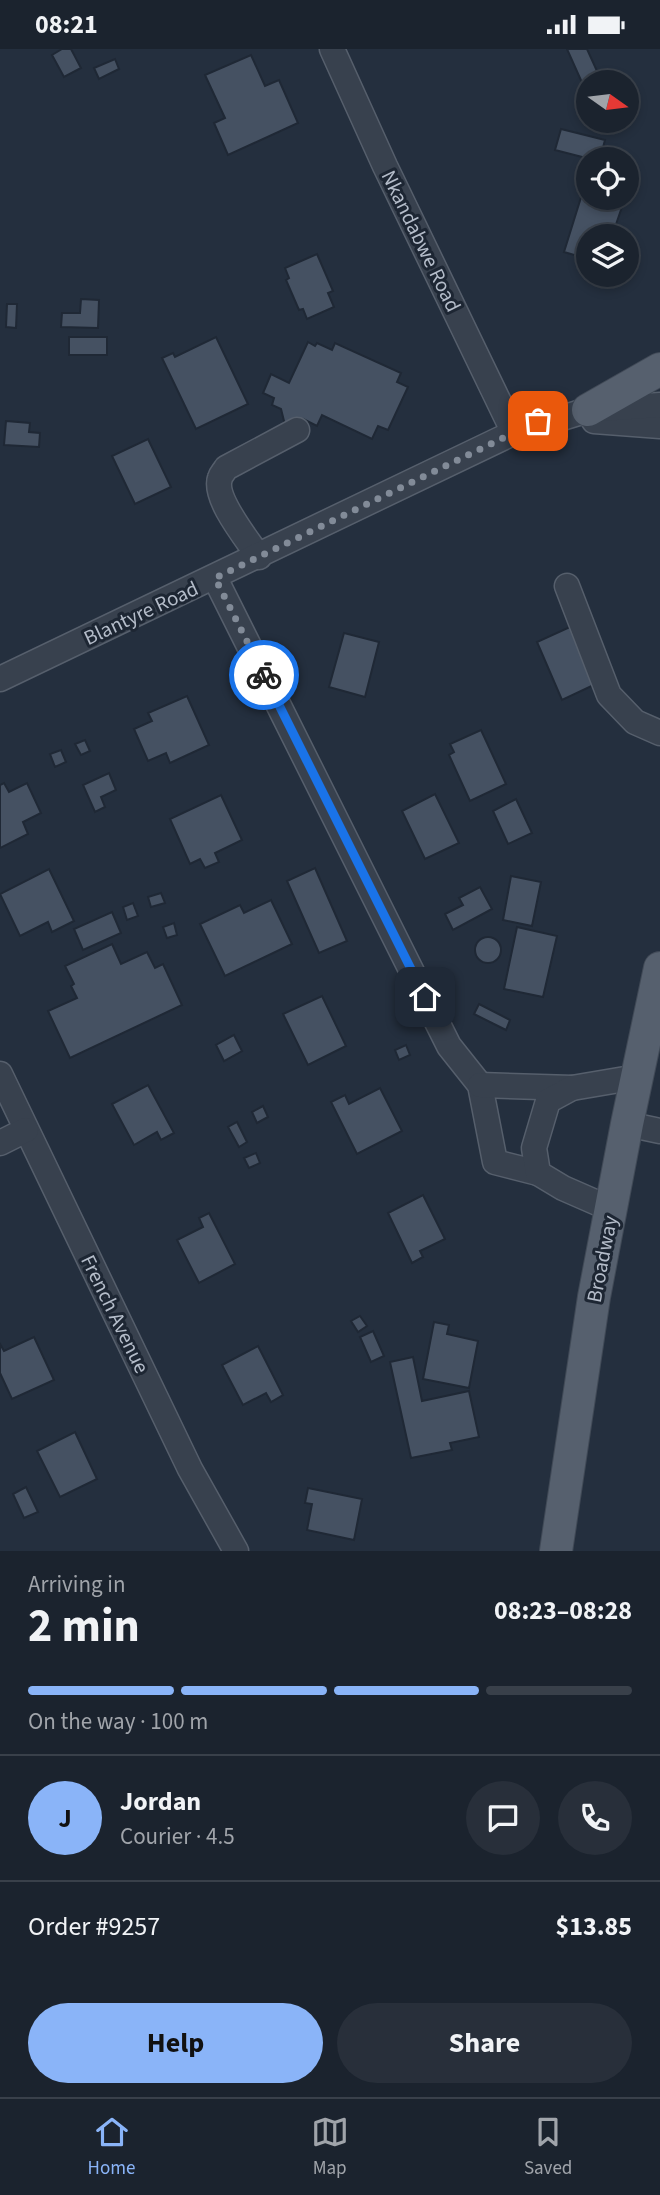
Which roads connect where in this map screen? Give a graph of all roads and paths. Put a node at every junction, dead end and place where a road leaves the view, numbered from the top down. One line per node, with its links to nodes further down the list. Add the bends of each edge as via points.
1 (332, 49): 7 (street, Nkandabwe Road)
2 (660, 369): 4 (main road)
3 (660, 405): 4 (street)
4 (575, 414): 5 (street); 7 (street, Blantyre Road)
5 (660, 426)
6 (297, 430): 8 (street, via 226,468 219,479 225,504)
7 (513, 431): 8 (street, Blantyre Road)
8 (258, 557): 9 (street, Blantyre Road)
9 (215, 578): 11 (street, Blantyre Road); 16 (street, via 449,1046)
10 (567, 586): 12 (street, via 609,695 635,722)
11 (0, 680)
12 (660, 733)
13 (660, 968): 15 (main road, Broadway)
14 (0, 1074): 19 (street, French Avenue)
15 (637, 1077): 17 (street); 18 (main road, Broadway)
16 (480, 1085): 17 (street); 22 (street, via 495,1162)
17 (572, 1088): 22 (street, via 548,1101 534,1148)
18 (627, 1124): 20 (street); 23 (main road, Broadway)
19 (26, 1130): 21 (street); 24 (street, French Avenue, via 190,1469)
20 (660, 1131)
21 (0, 1143)
22 (538, 1173): 23 (street)
23 (611, 1209): 25 (main road, Broadway)
24 (236, 1551)
25 (556, 1551)

